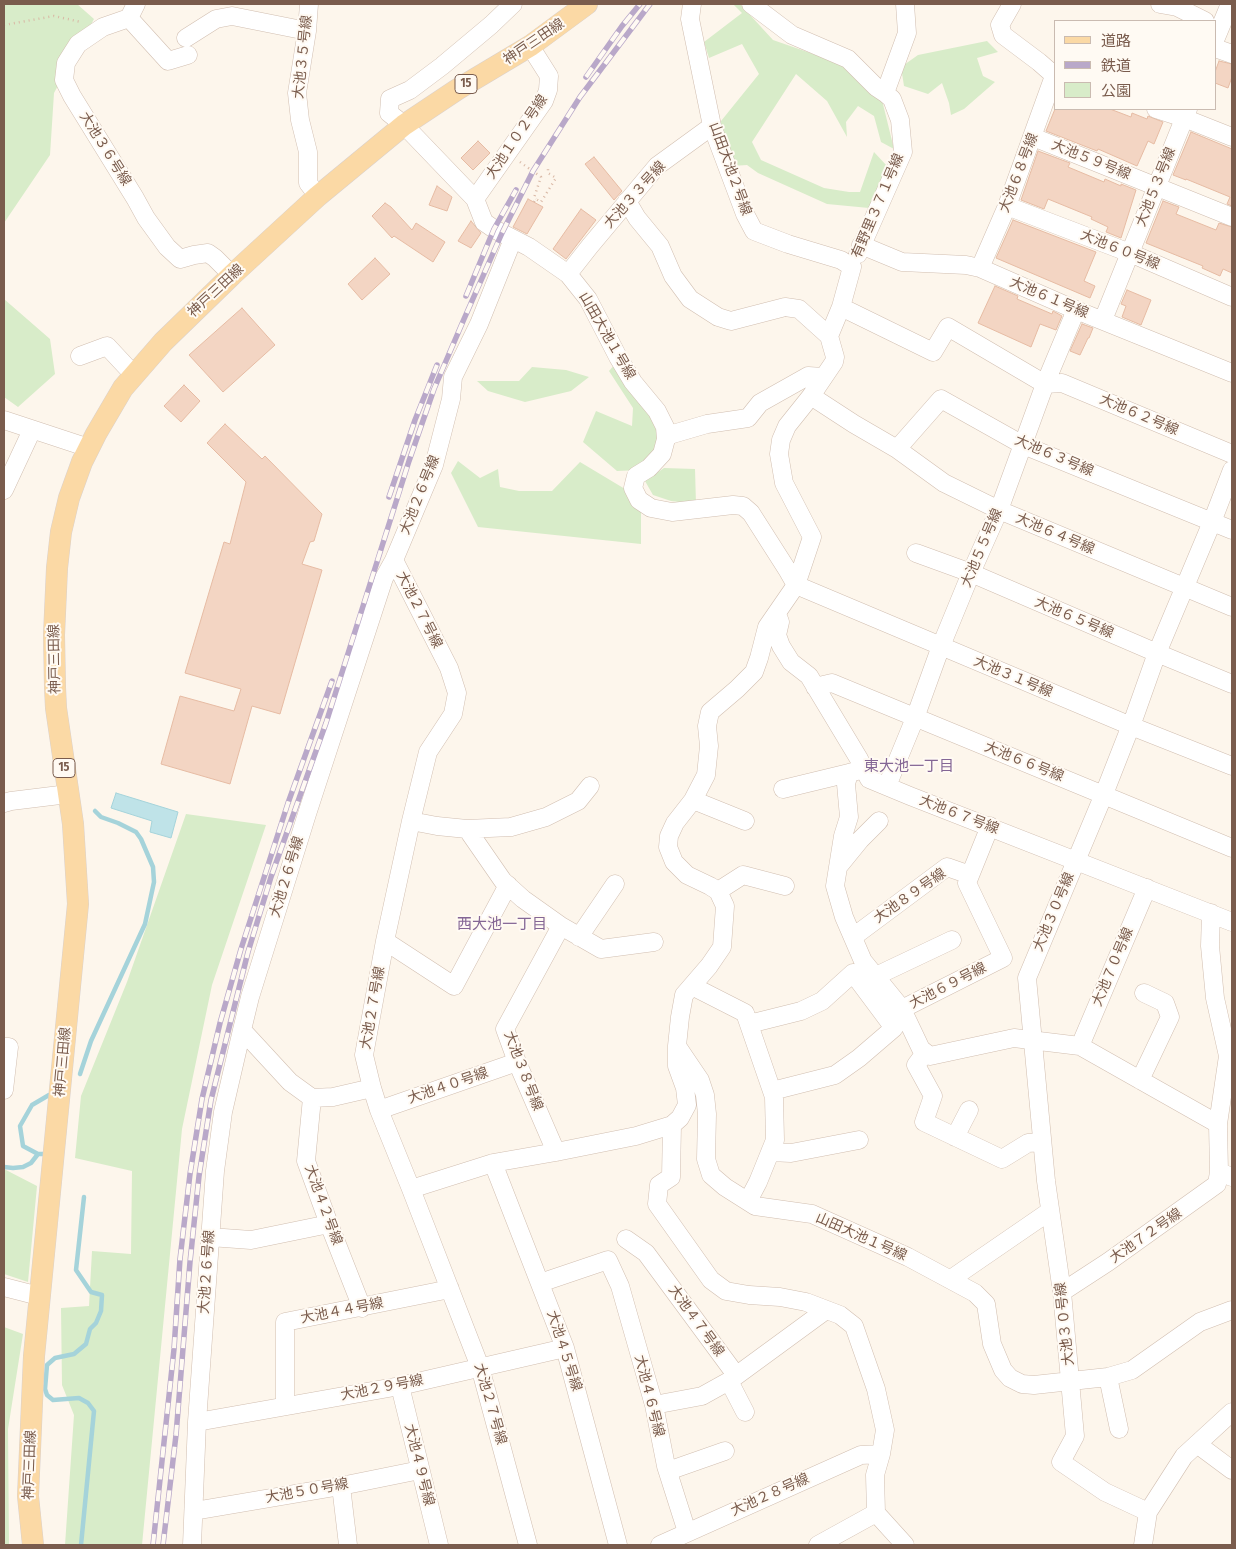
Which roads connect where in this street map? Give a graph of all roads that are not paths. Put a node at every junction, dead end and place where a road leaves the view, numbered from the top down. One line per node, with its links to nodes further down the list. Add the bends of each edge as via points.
1 (308, 4): 13 (street, 大池３５号線)
2 (514, 4): 21 (street, 山田大池１号線, via 442,66 410,90 390,99 390,113)
3 (587, 4): 14 (main road, 神戸三田線 / 15)
4 (692, 4): 22 (street, 山田大池２号線, via 690,19)
5 (751, 4): 18 (street, 有野里３７１号線, via 792,35 848,59)
6 (905, 4): 18 (street, via 907,33)
7 (1012, 4): 17 (street, via 1000,25 1004,35)
8 (1160, 4): 11 (street, via 1177,7)
9 (1230, 4): 12 (street)
10 (132, 11): 13 (street, via 168,61 216,19 232,16); 37 (street, 大池３６号線, via 78,44 66,63 64,80 146,218 167,247 180,259 208,253)
11 (1197, 20)
12 (1216, 25)
13 (307, 31): 26 (street, 大池３５号線, via 297,93 308,152 308,183)
14 (530, 46): 21 (main road, 神戸三田線 / 15); 27 (street, 大池１０２号線, via 549,76 548,90 544,101)
15 (1216, 48): 16 (street)
16 (1232, 54)
17 (1054, 76): 23 (street, 大池６８号線)
18 (885, 93): 32 (street, 有野里３７１号線, via 892,99 900,120 904,152)
19 (1164, 110): 20 (street)
20 (1186, 113): 24 (street); 25 (street, 大池５３号線)
21 (404, 125): 26 (main road, 神戸三田線 / 15); 27 (street, 山田大池１号線)
22 (712, 126): 28 (street, 大池３３号線, via 657,166); 34 (street, 山田大池２号線, via 754,231 841,260)
23 (1032, 137): 25 (street, 大池５９号線); 29 (street, 大池６８号線)
24 (1232, 137)
25 (1156, 186): 30 (street, 大池５９号線); 33 (street, 大池５３号線)
26 (318, 196): 37 (main road, 神戸三田線 / 15)
27 (475, 199): 31 (street, 山田大池１号線, via 484,222)
28 (627, 201): 36 (street, 大池３３号線); 42 (street, via 660,246 673,276 690,300 718,317 731,320 784,306 799,309)
29 (1007, 206): 33 (street, 大池６０号線); 35 (street, 大池６８号線)
30 (1232, 216)
31 (513, 240): 36 (street, 山田大池１号線); 62 (street, 大池２６号線, via 479,324 453,377 451,399 434,465)
32 (861, 245): 34 (street, 有野里３７１号線); 35 (street, 大池６１号線, via 902,262)
33 (1130, 253): 38 (street, 大池６０号線); 41 (street, 大池５３号線)
34 (852, 267): 39 (street)
35 (980, 268): 40 (street, 大池６１号線)
36 (568, 274): 51 (street, 山田大池１号線, via 588,299 633,382 657,411)
37 (232, 276): 45 (main road, 神戸三田線 / 15, via 176,329)
38 (1232, 297)
39 (841, 306): 42 (street); 47 (street, via 933,352 948,328)
40 (1076, 310): 41 (street, 大池６１号線); 47 (street, 大池５５号線)
41 (1103, 320): 44 (street, 大池６１号線)
42 (829, 336): 46 (street, via 835,357)
43 (80, 356): 45 (street, via 107,346)
44 (1232, 373)
45 (134, 375): 53 (main road, 神戸三田線 / 15, via 109,410)
46 (823, 377): 48 (street); 51 (street, via 808,376 760,403 748,418 707,424)
47 (1045, 384): 52 (street, 大池５５号線); 55 (street, 大池６２号線, via 1062,383)
48 (811, 396): 54 (street, 大池６４号線); 64 (street, via 787,426 778,454 784,483 812,537)
49 (4, 420): 50 (street)
50 (32, 430): 53 (street); 57 (street)
51 (666, 436): 64 (street, via 662,454 636,476 633,488 639,500 651,508 672,512 743,506 751,513)
52 (1023, 445): 54 (street, 大池６３号線, via 941,399); 58 (street, 大池５５号線); 59 (street, 大池６３号線)
53 (89, 448): 79 (main road, 神戸三田線 / 15, via 69,498 61,532 55,604 56,708)
54 (897, 449): 58 (street, 大池６４号線, via 944,483)
55 (1232, 454)
56 (1232, 470): 59 (street, 大池３０号線)
57 (4, 490)
58 (999, 510): 63 (street, 大池５５号線); 65 (street, 大池６４号線)
59 (1212, 522): 60 (street, 大池６３号線); 65 (street, 大池３０号線)
60 (1232, 530)
61 (916, 553): 63 (street, 大池６５号線)
62 (394, 560): 83 (street, 大池２７号線, via 448,668 456,693 453,714 428,752); 114 (street, 大池２６号線, via 384,578 307,814 252,988)
63 (971, 573): 68 (street, 大池５５号線); 69 (street, 大池６５号線)
64 (796, 585): 67 (street); 68 (street, 大池３１号線)
65 (1184, 587): 66 (street, 大池６４号線); 69 (street, 大池３０号線)
66 (1232, 608)
67 (776, 612): 71 (street, 大池６７号線, via 780,622 777,635 781,646 791,662 809,676); 81 (street, via 767,626 754,672 710,712 706,775)
68 (941, 646): 72 (street, 大池５５号線); 73 (street, 大池３１号線)
69 (1157, 653): 70 (street, 大池６５号線); 73 (street, 大池３０号線)
70 (1232, 684)
71 (815, 686): 72 (street, 大池６６号線, via 832,683); 75 (street, 大池６７号線)
72 (915, 718): 77 (street, 大池５５号線); 80 (street, 大池６６号線)
73 (1131, 726): 74 (street, 大池３１号線); 80 (street, 大池３０号線)
74 (1232, 766)
75 (856, 771): 77 (street, 大池６７号線); 78 (street); 90 (street, via 846,784 849,818)
76 (590, 786): 87 (street, via 578,801 546,817 511,827)
77 (887, 786): 86 (street, 大池６７号線)
78 (784, 789)
79 (68, 794): 82 (street); 149 (main road, 神戸三田線 / 15, via 78,904)
80 (1104, 794): 88 (street, 大池６６号線); 89 (street, 大池３０号線)
81 (693, 800): 84 (street); 96 (street, via 675,822 668,847 674,862 687,875)
82 (4, 803)
83 (411, 820): 87 (street); 102 (street, 大池２７号線)
84 (744, 821)
85 (879, 821): 90 (street)
86 (990, 826): 89 (street, 大池６７号線); 91 (street)
87 (467, 829): 93 (street)
88 (1232, 848)
89 (1076, 860): 95 (street, 大池６７号線); 106 (street, 大池３０号線)
90 (837, 867): 101 (street, via 835,886)
91 (970, 875): 101 (street, 大池８９号線, via 947,867); 105 (street, 大池６９号線, via 966,883)
92 (615, 884): 100 (street)
93 (508, 886): 99 (street); 102 (street, via 454,986)
94 (785, 886): 96 (street, via 744,875)
95 (1147, 888): 97 (street, 大池６７号線); 117 (street, 大池７０号線)
96 (718, 891): 108 (street, via 725,906 722,947)
97 (1211, 913): 98 (street, 大池６７号線); 110 (street, via 1210,946)
98 (1232, 922)
99 (562, 926): 100 (street); 120 (street, 大池３８号線, via 505,1028)
100 (579, 937): 104 (street, via 600,949)
101 (853, 937): 107 (street, via 863,961)
102 (385, 940): 123 (street, 大池２７号線, via 364,1055)
103 (952, 940): 107 (street)
104 (654, 942)
105 (1003, 958): 106 (street, 大池６９号線); 112 (street, 大池６９号線)
106 (1029, 972): 115 (street, 大池３０号線)
107 (876, 976): 112 (street)
108 (692, 986): 113 (street, via 745,1012); 116 (street, via 684,995)
109 (1144, 993): 121 (street, via 1165,1003 1170,1017)
110 (1215, 998): 111 (street); 122 (street, via 1228,1056)
111 (1232, 1005)
112 (902, 1009): 119 (street, 大池６９号線, via 920,1049)
113 (749, 1024): 125 (street); 125 (street, via 801,1011 822,1001 854,973 894,1028 835,1075)
114 (242, 1030): 126 (street, via 290,1082); 142 (street, 大池２６号線, via 223,1112)
115 (1033, 1039): 117 (street); 119 (street, via 1014,1038 930,1056); 133 (street, 大池３０号線)
116 (677, 1046): 130 (street, via 677,1066 687,1105); 139 (street, 山田大池１号線, via 700,1080 705,1095 706,1158 711,1175)
117 (1080, 1046): 121 (street)
118 (4, 1047): 124 (street, via 9,1048)
119 (925, 1053): 131 (street, via 916,1065 933,1096 924,1122)
120 (517, 1062): 127 (street, 大池４０号線); 134 (street, 大池３８号線)
121 (1140, 1080): 129 (street)
122 (1228, 1084): 129 (street)
123 (372, 1088): 126 (street); 127 (street, 大池２７号線)
124 (4, 1090)
125 (772, 1091): 135 (street, via 775,1140)
126 (312, 1098): 141 (street, 大池４２号線, via 306,1161)
127 (379, 1110): 138 (street, 大池２７号線)
128 (969, 1110): 131 (street)
129 (1218, 1124): 137 (street)
130 (672, 1125): 134 (street, via 636,1136); 151 (street, via 671,1177 659,1185 657,1204 711,1280 726,1291 780,1297)
131 (955, 1136): 133 (street, via 1002,1159 1028,1143)
132 (859, 1140): 135 (street, via 791,1153)
133 (1042, 1142): 140 (street, 大池３０号線)
134 (556, 1152): 136 (street)
135 (770, 1152): 139 (street)
136 (493, 1163): 138 (street); 145 (street, 大池４５号線)
137 (1226, 1175): 148 (street, 大池７２号線)
138 (411, 1189): 147 (street, 大池２７号線)
139 (748, 1201): 144 (street, 山田大池１号線, via 755,1206 812,1214)
140 (1050, 1211): 144 (street); 148 (street, 大池３０号線)
141 (328, 1224): 142 (street, via 251,1240); 150 (street, 大池４２号線)
142 (210, 1237): 163 (street, 大池２６号線)
143 (626, 1239): 156 (street, 大池４７号線, via 646,1253 656,1266)
144 (952, 1279): 157 (street, 山田大池１号線, via 976,1293 986,1304 992,1344 1010,1378 1022,1384)
145 (540, 1283): 153 (street, 大池４５号線); 159 (street, 大池４６号線, via 608,1260 620,1286)
146 (4, 1287): 149 (street)
147 (450, 1289): 150 (street, 大池４４号線); 154 (street, 大池２７号線)
148 (1062, 1292): 157 (street, 大池３０号線)
149 (39, 1296): 176 (main road, 神戸三田線 / 15, via 28,1473)
150 (362, 1308): 160 (street, 大池４４号線, via 285,1322)
151 (826, 1310): 156 (street); 167 (street, via 840,1315 854,1326 876,1388 885,1430)
152 (1232, 1310): 155 (street, 山田大池１号線, via 1200,1322 1132,1370)
153 (565, 1348): 154 (street, 大池２９号線); 181 (street, 大池４５号線)
154 (480, 1367): 158 (street, 大池２９号線); 180 (street, 大池２７号線)
155 (1108, 1377): 157 (street, 山田大池１号線); 164 (street)
156 (732, 1378): 159 (street, via 702,1396); 161 (street, 大池４７号線)
157 (1071, 1380): 173 (street, 大池３０号線, via 1075,1436 1061,1462 1104,1492)
158 (400, 1386): 160 (street, 大池２９号線); 168 (street, 大池４９号線)
159 (654, 1405): 170 (street, 大池４６号線)
160 (285, 1406): 163 (street, 大池２９号線)
161 (745, 1412)
162 (1232, 1412): 165 (street)
163 (197, 1422): 172 (street, 大池２６号線)
164 (1119, 1429)
165 (1197, 1444): 169 (street); 173 (street, via 1184,1456)
166 (725, 1451): 170 (street)
167 (882, 1454): 174 (street, via 875,1475); 175 (street, 大池２８号線, via 861,1455)
168 (420, 1470): 171 (street, 大池５０号線); 179 (street, 大池４９号線)
169 (1232, 1470)
170 (668, 1471): 175 (street, 大池４６号線)
171 (341, 1486): 172 (street, 大池５０号線); 178 (street)
172 (194, 1511): 177 (street, 大池２６号線)
173 (1148, 1512): 185 (street)
174 (876, 1513): 183 (street); 184 (street)
175 (687, 1532): 182 (street, 大池２８号線)
176 (33, 1545)
177 (192, 1545)
178 (348, 1545)
179 (439, 1545)
180 (528, 1545)
181 (618, 1545)
182 (660, 1545)
183 (818, 1545)
184 (905, 1545)
185 (1144, 1545)

